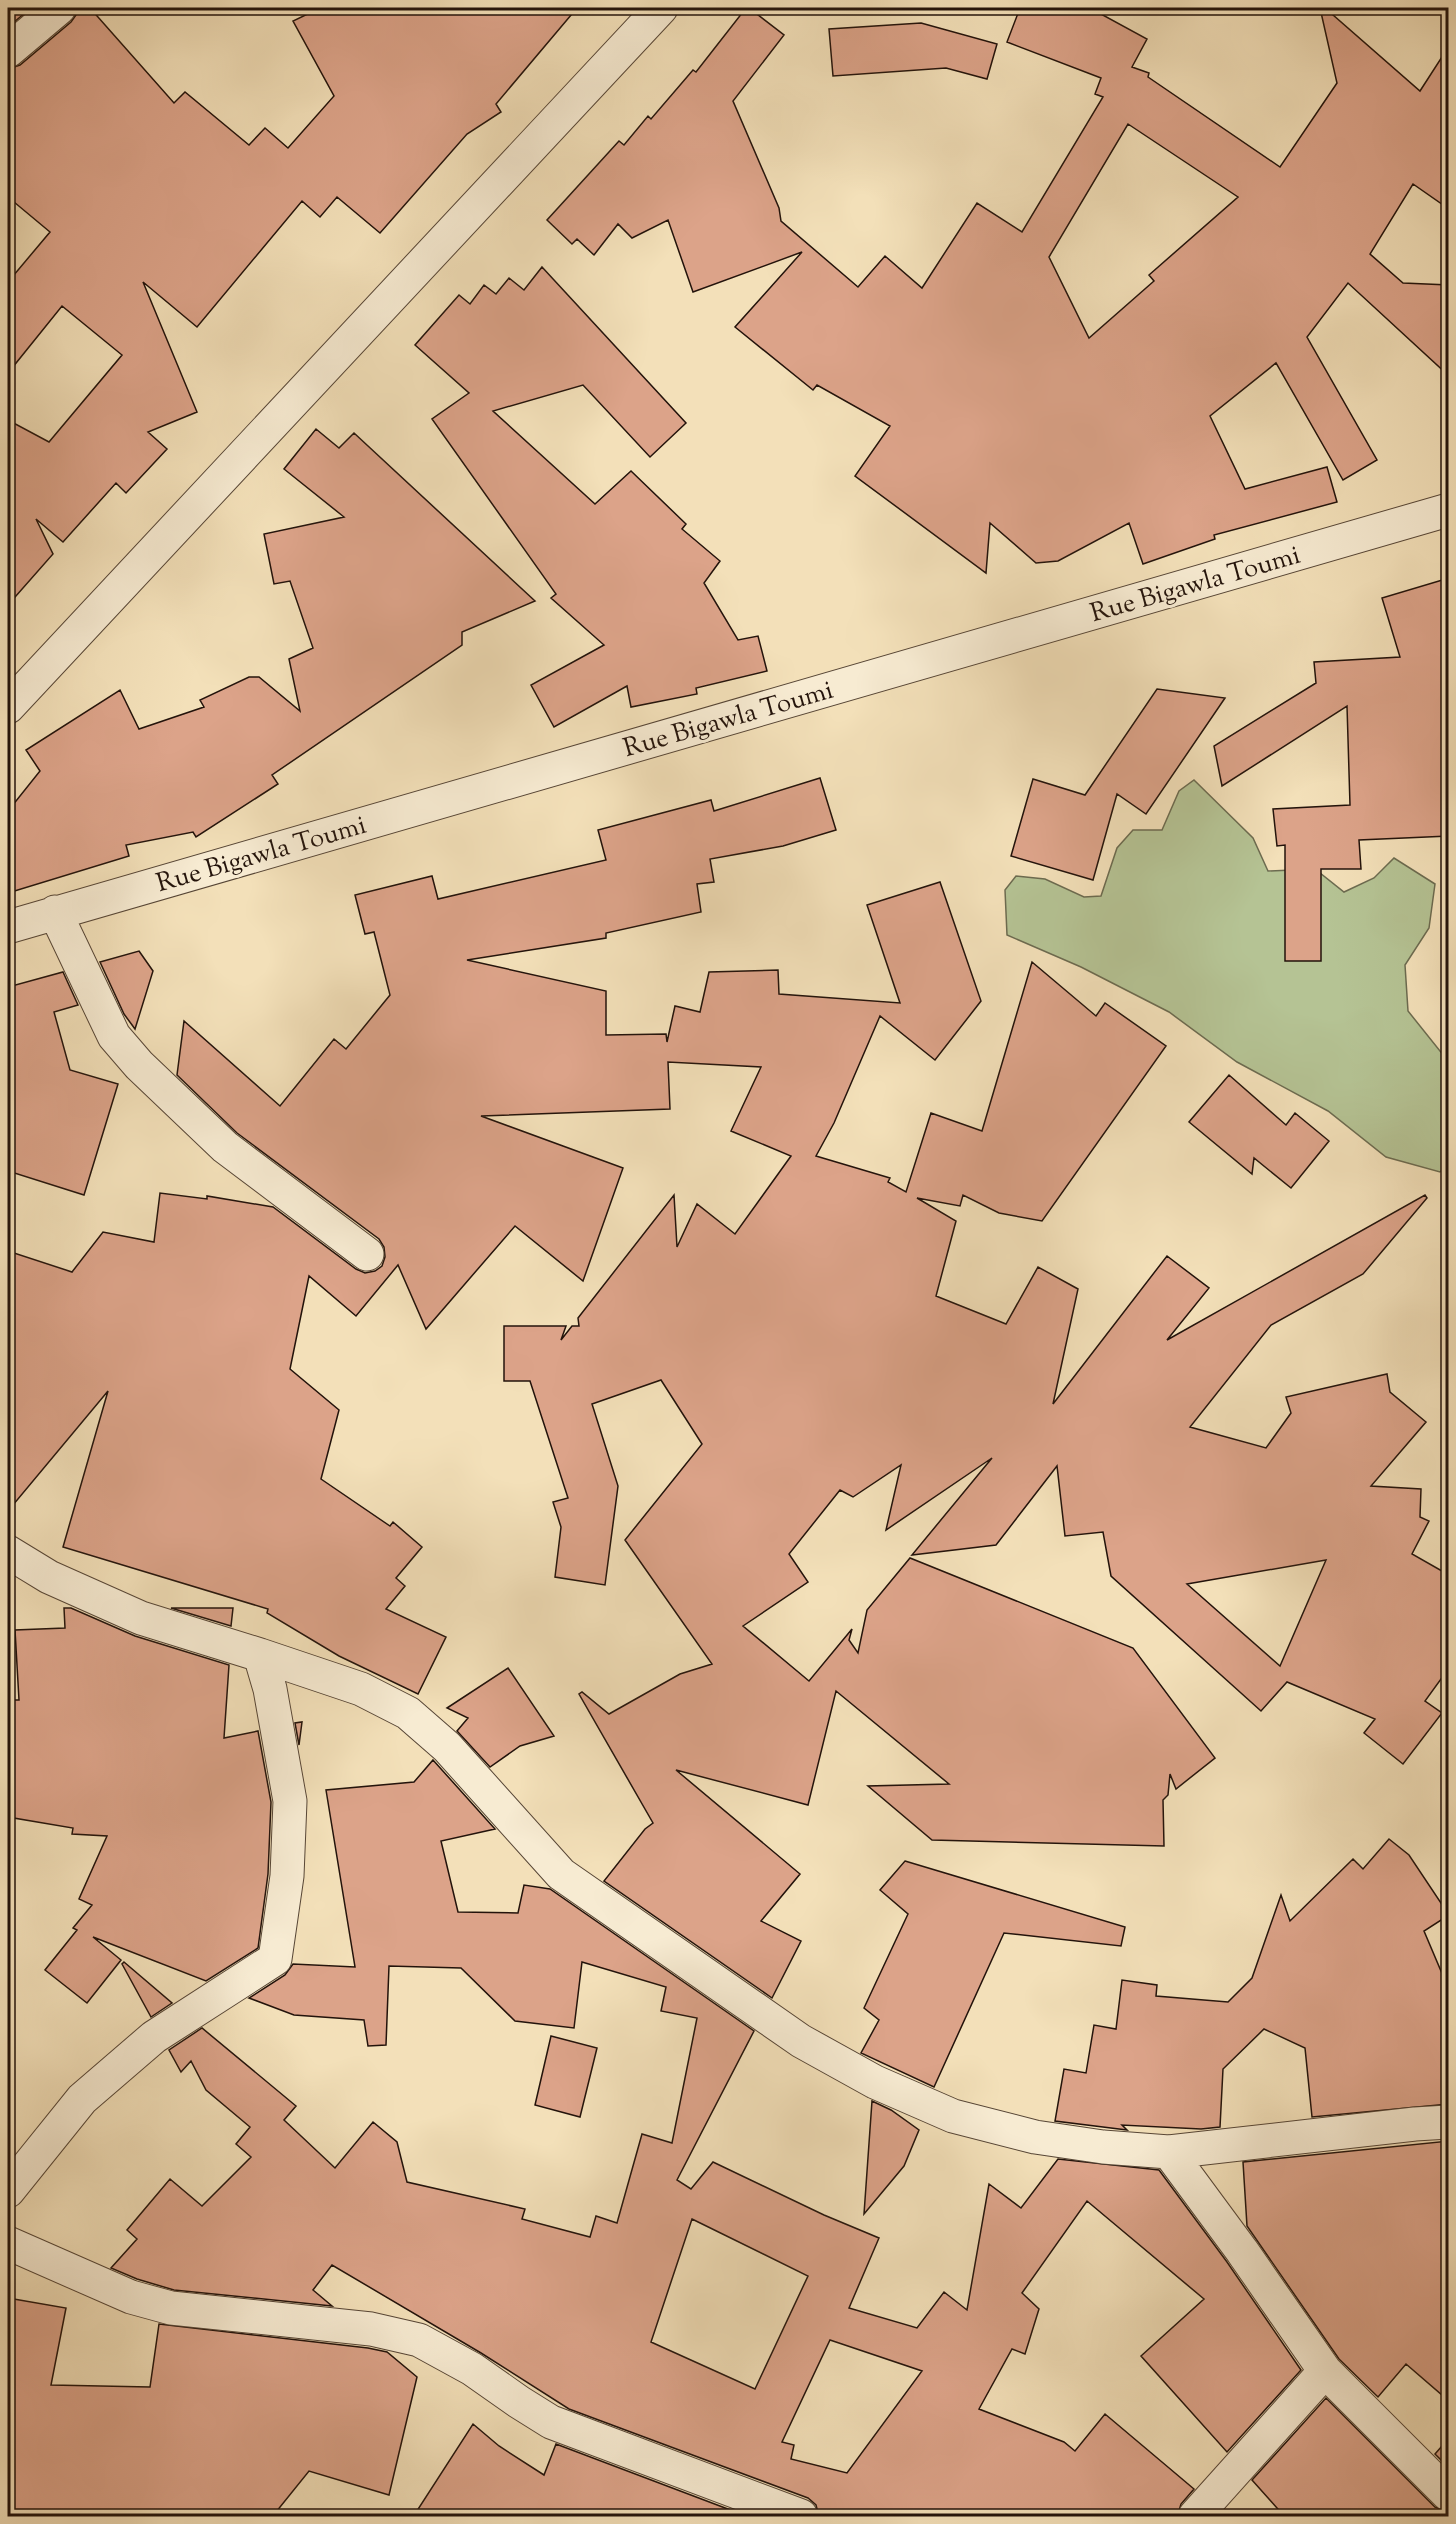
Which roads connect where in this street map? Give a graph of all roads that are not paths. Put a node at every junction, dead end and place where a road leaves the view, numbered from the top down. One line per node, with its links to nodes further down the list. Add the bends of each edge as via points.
1 (58, 8): 3 (street)
2 (661, 8): 5 (street)
3 (8, 51)
4 (1449, 510): 6 (street, Rue Bigawla Toumi)
5 (8, 707)
6 (55, 912): 7 (street, Rue Bigawla Toumi); 8 (street, via 114,1035 139,1065 218,1141)
7 (8, 927)
8 (367, 1254)
9 (8, 1552): 10 (street, via 49,1577 141,1618)
10 (260, 1654): 12 (street, via 361,1689 408,1713 447,1747 561,1874 801,2041 875,2082 953,2116 1035,2137); 13 (street, via 290,1801 287,1876 275,1959 154,2037 82,2099)
11 (1449, 2122): 12 (street)
12 (1169, 2152): 15 (street)
13 (8, 2191)
14 (8, 2243): 17 (street, via 131,2297 171,2308 371,2329 419,2340 472,2369 551,2422)
15 (1325, 2371): 16 (street); 18 (street)
16 (1449, 2494)
17 (801, 2517)
18 (1195, 2517)

